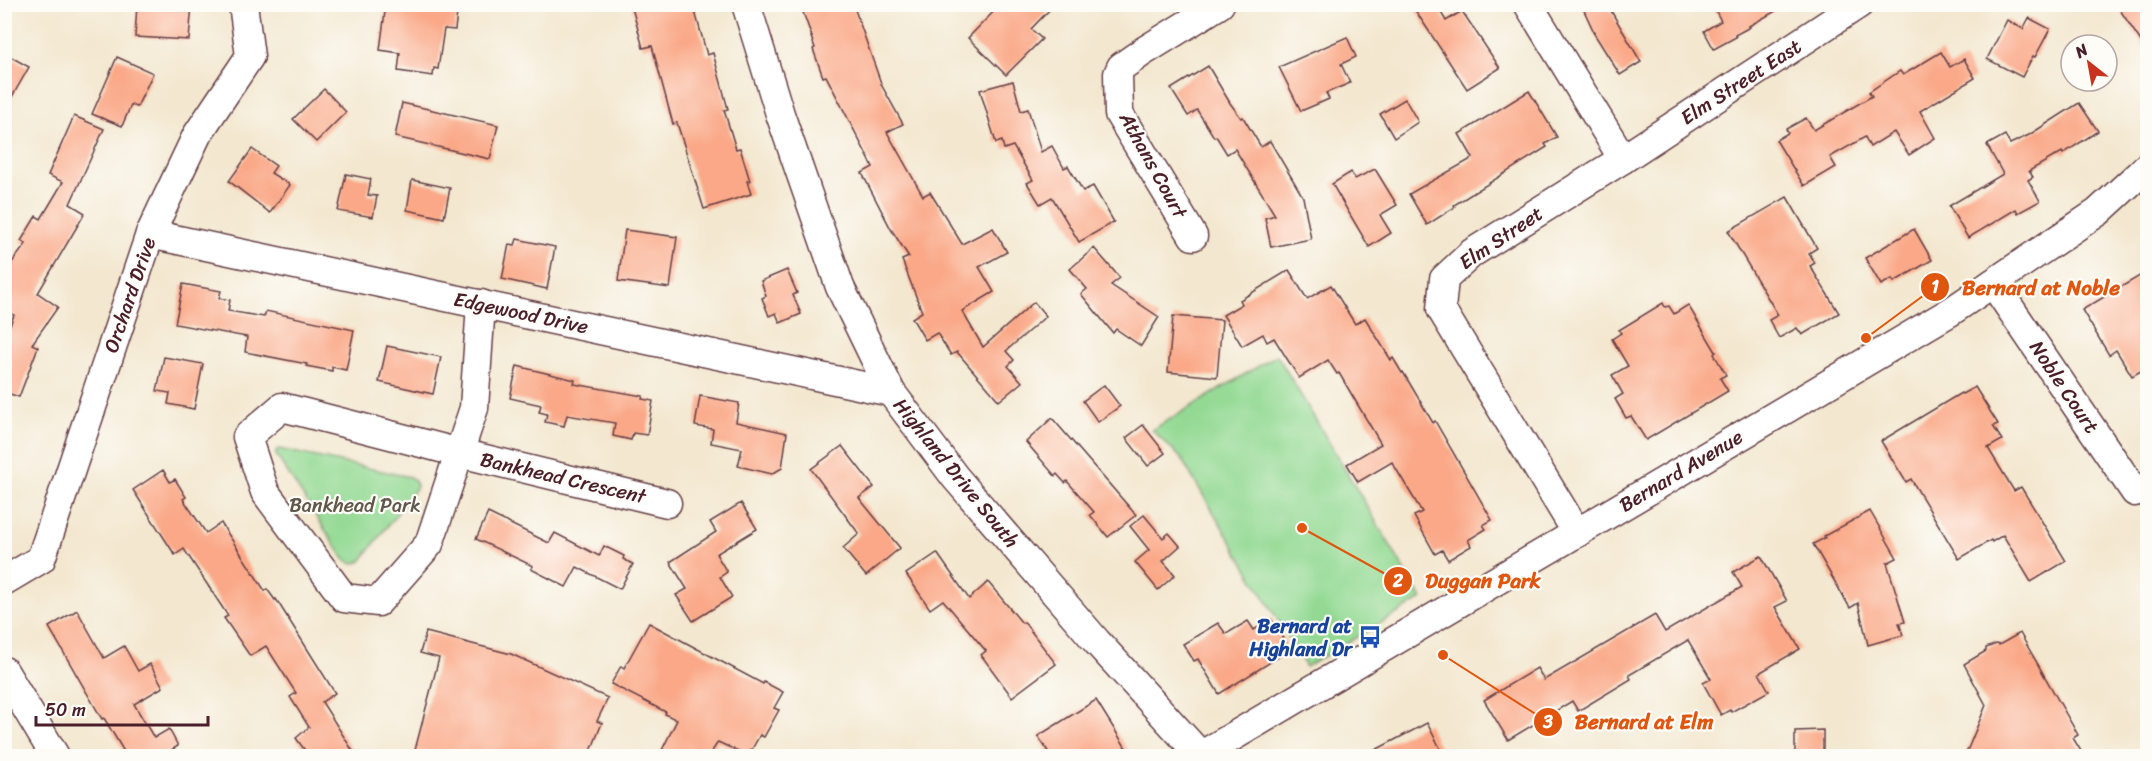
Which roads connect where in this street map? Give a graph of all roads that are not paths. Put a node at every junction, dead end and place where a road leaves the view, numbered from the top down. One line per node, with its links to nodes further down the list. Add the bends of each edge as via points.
1 (243, 4): 8 (street, Orchard Drive, via 250,56 197,135)
2 (746, 4): 12 (street, Highland Drive South, via 840,287)
3 (1220, 4): 9 (street, Athans Court, via 1121,67 1118,75 1119,114)
4 (1528, 4): 6 (street)
5 (1859, 4): 6 (street, Elm Street East)
6 (1623, 159): 16 (street, Elm Street, via 1472,253 1444,279 1441,309)
7 (2148, 166): 10 (street, Bernard Avenue, via 2098,212)
8 (150, 234): 11 (street, Edgewood Drive); 17 (street, Orchard Drive, via 40,559)
9 (1193, 236)
10 (1993, 283): 14 (street, Noble Court); 16 (street, Bernard Avenue)
11 (481, 304): 12 (street, Edgewood Drive); 13 (street, Bankhead Crescent, via 474,408)
12 (891, 392): 20 (street, Highland Drive South, via 955,477)
13 (459, 453): 13 (street, Bankhead Crescent, via 429,544 378,603 344,598 265,492 247,437 282,407); 15 (street, Bankhead Crescent)
14 (2135, 492)
15 (667, 503)
16 (1577, 532): 20 (street, Bernard Avenue)
17 (4, 580)
18 (4, 671): 19 (street)
19 (55, 756)
20 (1200, 756)

